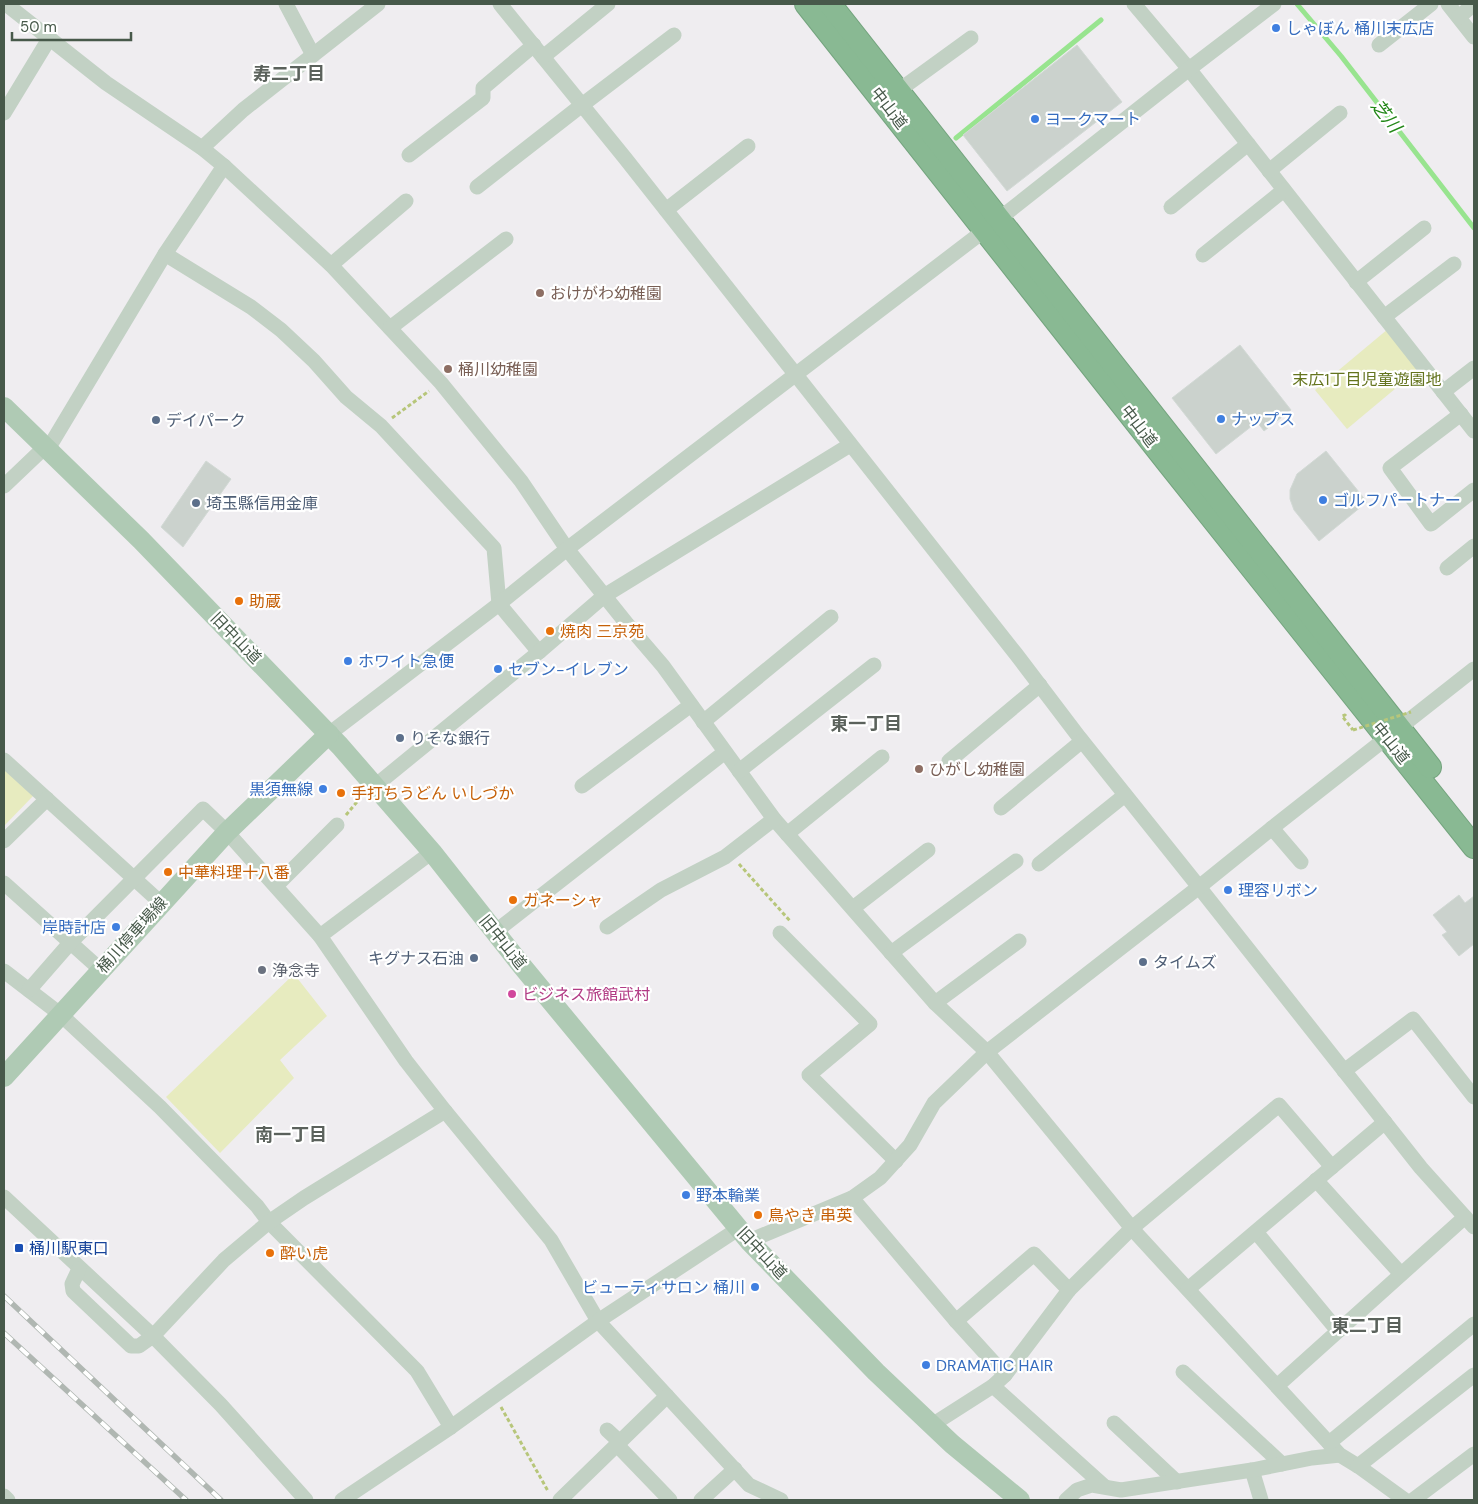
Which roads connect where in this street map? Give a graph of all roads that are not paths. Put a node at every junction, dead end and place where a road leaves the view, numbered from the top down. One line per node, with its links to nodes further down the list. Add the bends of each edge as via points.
1 (7, 4): 16 (street)
2 (286, 4): 20 (street)
3 (378, 4): 20 (street)
4 (500, 4): 19 (street)
5 (608, 4): 19 (street)
6 (806, 4): 37 (highway, 中山道)
7 (830, 4): 22 (highway, 中山道)
8 (1134, 4): 21 (street)
9 (1274, 4): 21 (street)
10 (1431, 4): 18 (street)
11 (1448, 4): 13 (street)
12 (1474, 4): 13 (street)
13 (1459, 17): 15 (street)
14 (674, 35): 23 (street)
15 (1474, 37)
16 (49, 38): 24 (street); 28 (street, via 106,83)
17 (971, 38): 22 (street)
18 (1379, 45)
19 (539, 51): 23 (street); 29 (street, via 483,88 483,98)
20 (313, 55): 28 (street, via 242,110)
21 (1189, 69): 26 (street); 37 (street)
22 (898, 92): 37 (highway, 中山道)
23 (582, 105): 32 (street); 36 (street)
24 (4, 112)
25 (1340, 113): 31 (street)
26 (1248, 144): 31 (street); 35 (street)
27 (748, 146): 36 (street)
28 (202, 148): 30 (street)
29 (408, 155)
30 (224, 166): 40 (street); 43 (street)
31 (1269, 171): 33 (street)
32 (477, 187)
33 (1284, 190): 41 (street); 44 (street)
34 (406, 201): 43 (street)
35 (1171, 207)
36 (666, 210): 48 (street)
37 (992, 224): 48 (street); 69 (highway, 中山道)
38 (1424, 228): 44 (street)
39 (506, 239): 46 (street)
40 (165, 254): 54 (street); 61 (street, via 251,307 281,330 346,397 381,426 494,548)
41 (1203, 255)
42 (1454, 264): 45 (street)
43 (332, 265): 46 (street)
44 (1356, 282): 45 (street)
45 (1384, 317): 49 (street)
46 (390, 328): 58 (street, via 441,383 521,481)
47 (1474, 368): 49 (street)
48 (795, 375): 53 (street); 58 (street)
49 (1443, 392): 51 (street)
50 (4, 408): 54 (main road, 旧中山道)
51 (1461, 414): 52 (street); 56 (street, via 1390,468 1431,524)
52 (1474, 431)
53 (850, 445): 60 (street); 66 (street)
54 (46, 448): 55 (street); 70 (main road, 旧中山道, via 141,540)
55 (4, 486)
56 (1474, 490)
57 (1474, 546): 59 (street)
58 (567, 549): 60 (street); 61 (street)
59 (1447, 568)
60 (604, 596): 63 (street); 67 (street)
61 (498, 604): 63 (street); 70 (street)
62 (831, 617): 68 (street)
63 (539, 652): 77 (street)
64 (874, 665): 76 (street)
65 (1474, 669): 69 (street)
66 (1040, 686): 71 (street); 75 (street)
67 (691, 705): 68 (street); 78 (street)
68 (703, 722): 72 (street)
69 (1400, 726): 83 (highway, 中山道); 85 (street); 89 (highway, 中山道)
70 (329, 734): 77 (main road, 旧中山道); 86 (main road, 桶川停車場線)
71 (1082, 741): 79 (street); 81 (street)
72 (725, 752): 76 (street); 102 (street)
73 (882, 757): 87 (street)
74 (4, 760): 80 (street)
75 (949, 761)
76 (739, 771): 82 (street)
77 (374, 785): 91 (main road, 旧中山道)
78 (582, 786)
79 (1125, 795): 94 (street); 98 (street)
80 (47, 799): 88 (street); 95 (street)
81 (1001, 808)
82 (774, 819): 87 (street); 101 (street, via 729,853 661,890)
83 (1474, 823)
84 (337, 825): 97 (street)
85 (1272, 828): 93 (street); 98 (street)
86 (227, 832): 95 (street, via 203,809); 97 (street); 99 (main road, 桶川停車場線)
87 (787, 834): 100 (street)
88 (4, 841)
89 (1474, 846)
90 (928, 850): 100 (street)
91 (432, 852): 102 (main road, 旧中山道); 104 (street)
92 (1016, 861): 107 (street)
93 (1301, 862)
94 (1039, 864)
95 (134, 878): 99 (street); 106 (street)
96 (4, 884): 106 (street)
97 (276, 886): 104 (street)
98 (1199, 887): 113 (street); 114 (street)
99 (161, 903): 109 (main road, 桶川停車場線)
100 (853, 908): 107 (street)
101 (607, 927)
102 (495, 932): 128 (main road, 旧中山道)
103 (780, 934): 119 (street, via 870,1024 809,1075)
104 (320, 936): 117 (street)
105 (1020, 941): 111 (street)
106 (70, 943): 109 (street); 110 (street)
107 (891, 953): 111 (street)
108 (4, 970): 110 (street)
109 (101, 970): 112 (main road, 桶川停車場線)
110 (29, 990): 112 (street)
111 (935, 1003): 113 (street)
112 (60, 1014): 115 (main road, 桶川停車場線); 124 (street, via 160,1107)
113 (987, 1052): 119 (street, via 934,1103); 126 (street)
114 (1344, 1071): 116 (street, via 1413,1019); 118 (street)
115 (4, 1077)
116 (1474, 1097)
117 (444, 1111): 124 (street); 133 (street, via 550,1240)
118 (1384, 1122): 120 (street); 125 (street)
119 (896, 1161): 123 (street, via 880,1178)
120 (1332, 1167): 121 (street); 126 (street, via 1279,1105)
121 (1316, 1180): 127 (street); 130 (street)
122 (4, 1197): 129 (street)
123 (852, 1198): 128 (street); 134 (street)
124 (269, 1222): 137 (street, via 224,1260); 146 (street, via 417,1371)
125 (1470, 1222): 130 (street)
126 (1132, 1228): 131 (street); 132 (street)
127 (1256, 1232): 131 (street); 136 (street)
128 (743, 1235): 133 (street); 144 (main road, 旧中山道, via 876,1372)
129 (79, 1268): 137 (street); 137 (street, via 72,1284 73,1292 131,1346 139,1346)
130 (1401, 1274): 136 (street)
131 (1188, 1289): 142 (street)
132 (1069, 1290): 134 (street, via 1034,1254); 139 (street)
133 (598, 1321): 143 (street); 146 (street)
134 (956, 1321): 139 (street)
135 (1474, 1324): 148 (street)
136 (1338, 1331): 142 (street)
137 (153, 1336): 162 (street, via 221,1405)
138 (1183, 1372): 152 (street)
139 (1005, 1375): 141 (street)
140 (1474, 1375): 153 (street)
141 (993, 1386): 144 (street); 157 (street)
142 (1277, 1386): 148 (street)
143 (668, 1396): 149 (street); 154 (street)
144 (932, 1424): 160 (main road, 旧中山道)
145 (1114, 1424): 156 (street)
146 (451, 1426): 163 (street)
147 (607, 1430): 149 (street)
148 (1329, 1443): 151 (street)
149 (619, 1444): 159 (street); 164 (street)
150 (1474, 1454): 170 (street)
151 (1340, 1455): 152 (street); 153 (street)
152 (1282, 1464): 155 (street)
153 (1358, 1466): 169 (street)
154 (735, 1469): 165 (street); 166 (street, via 749,1485)
155 (1252, 1470): 156 (street); 168 (street)
156 (1177, 1482): 157 (street, via 1120,1490)
157 (1104, 1486): 167 (street, via 1092,1485 1077,1490)
158 (4, 1496): 161 (street)
159 (554, 1496)
160 (1016, 1499)
161 (8, 1500)
162 (306, 1500)
163 (342, 1500)
164 (670, 1500)
165 (701, 1500)
166 (781, 1500)
167 (1066, 1500)
168 (1261, 1500)
169 (1404, 1500)
170 (1413, 1500)

